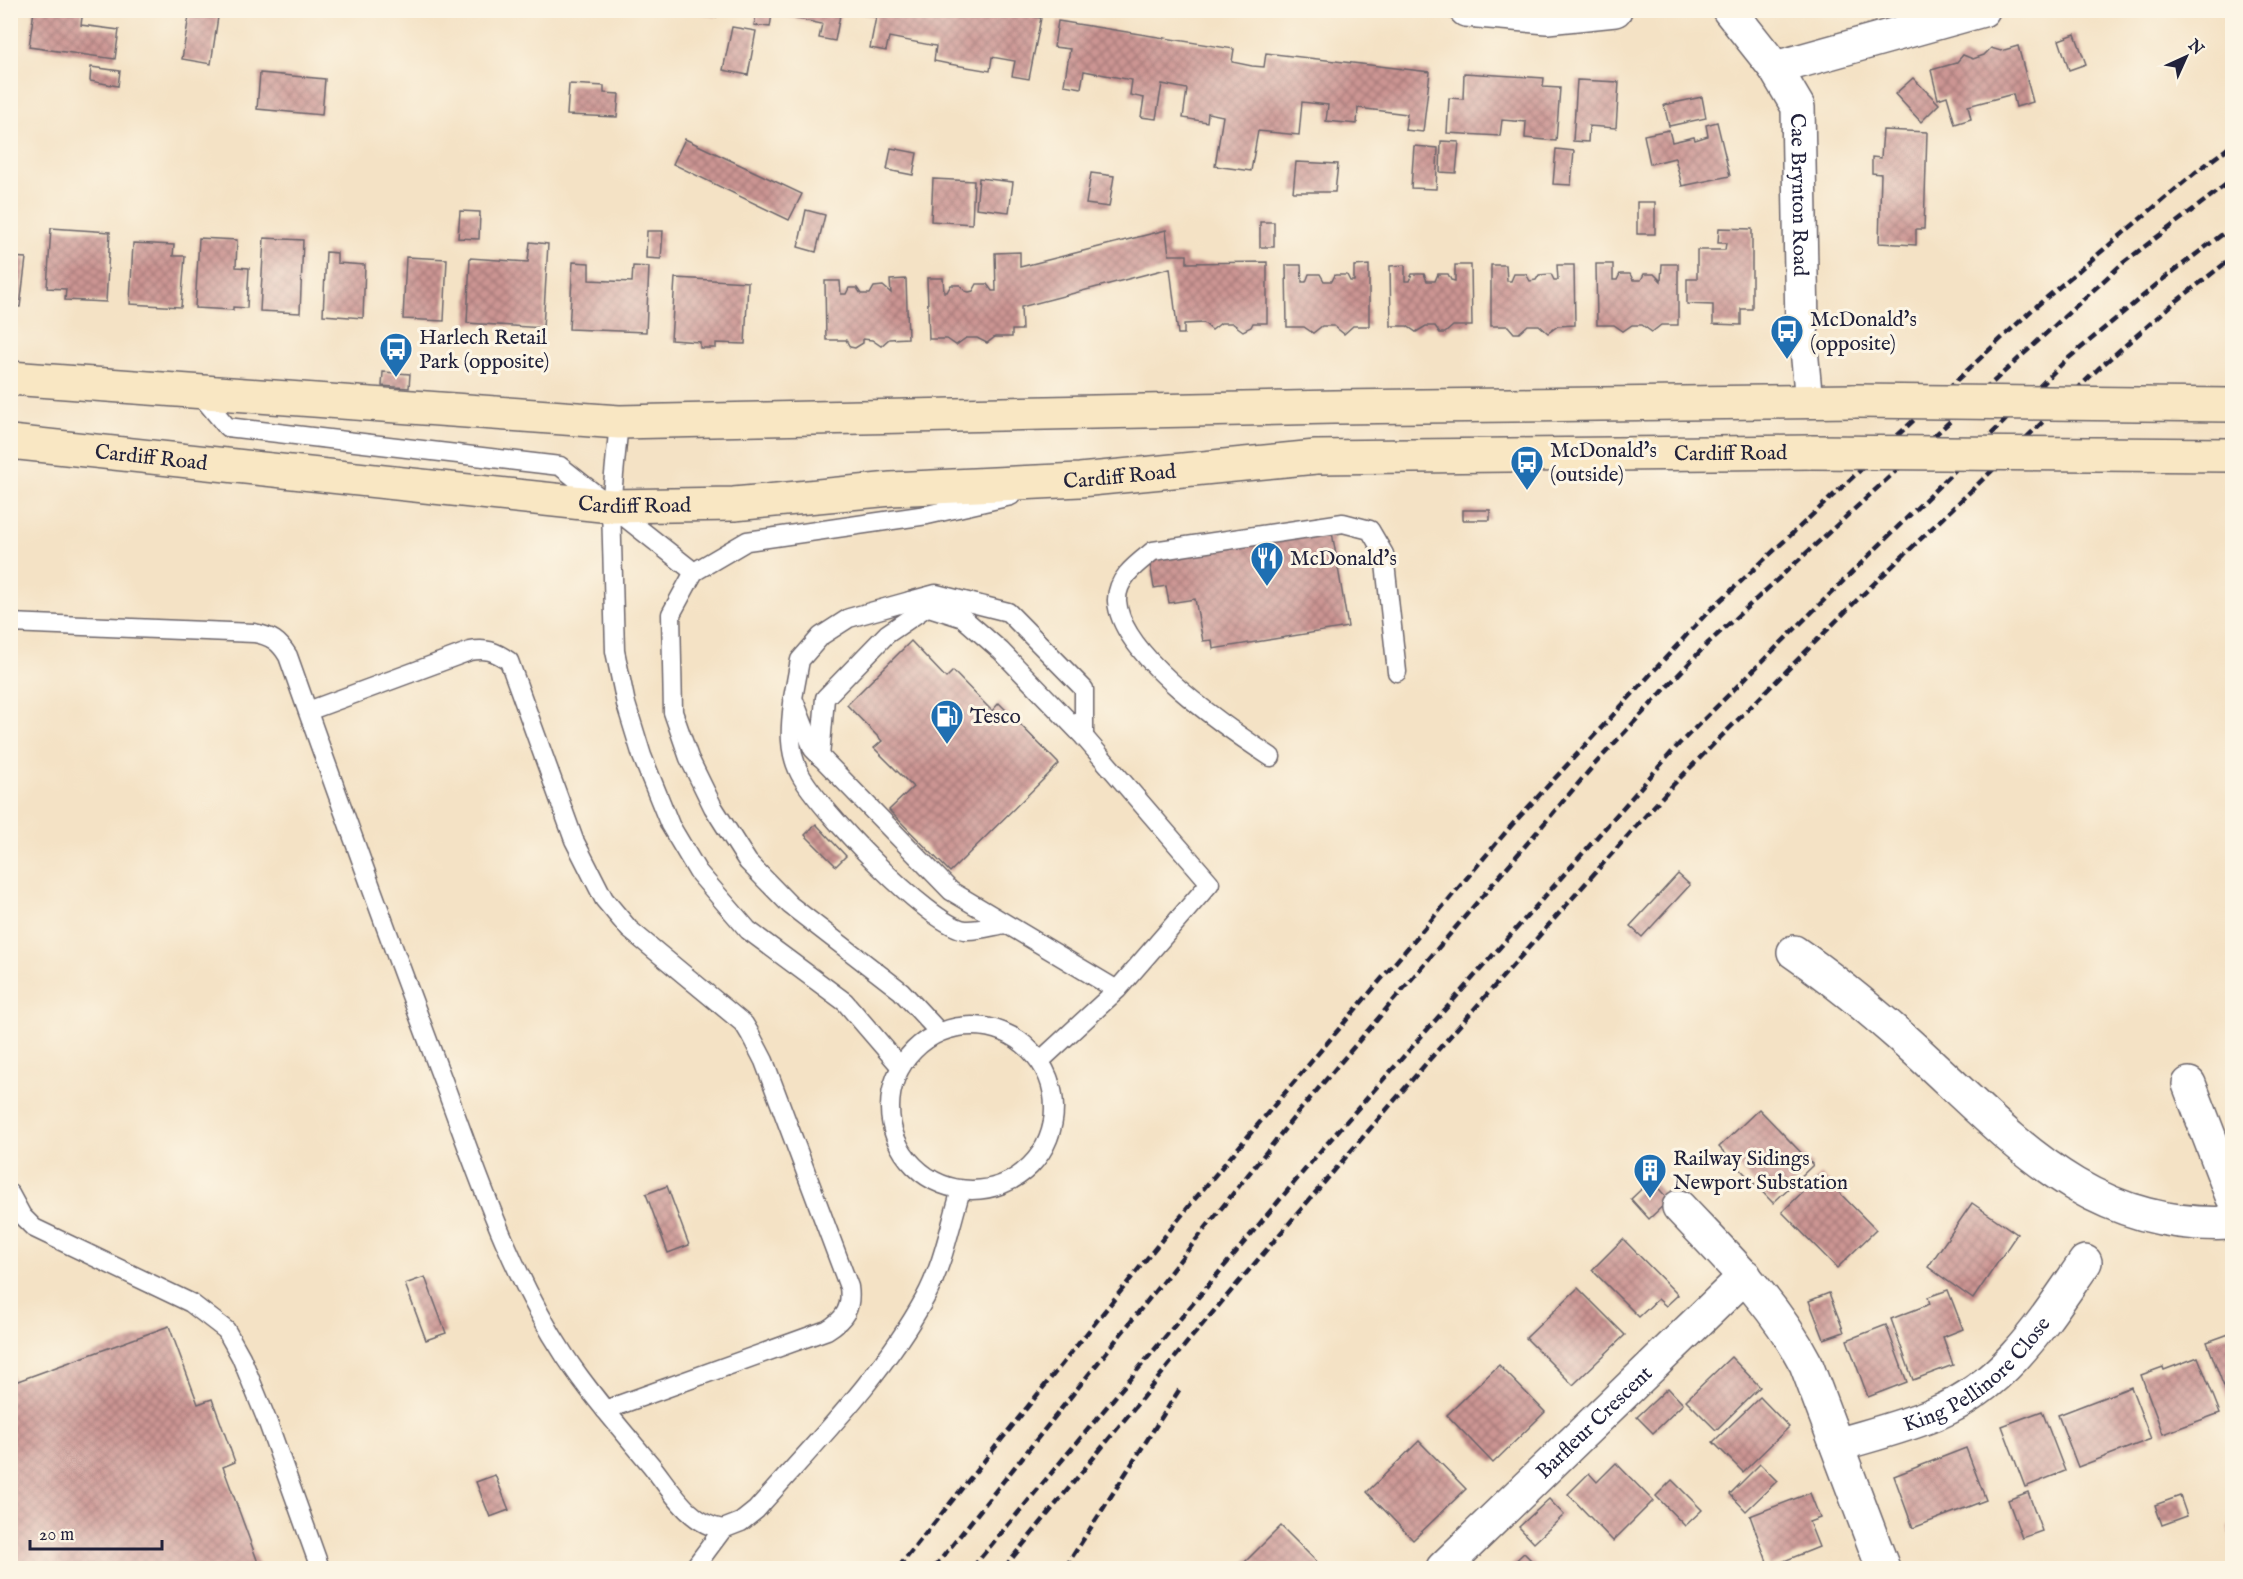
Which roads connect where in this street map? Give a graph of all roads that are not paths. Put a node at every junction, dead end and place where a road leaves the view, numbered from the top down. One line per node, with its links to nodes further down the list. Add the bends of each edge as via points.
1 (1466, 10): 2 (street, via 1547,17)
2 (1615, 10)
3 (1729, 10): 5 (street, Cae Brynton Road)
4 (1983, 10): 5 (street)
5 (1775, 68): 6 (street, Cae Brynton Road, via 1798,107)
6 (1802, 327): 9 (street, Cae Brynton Road)
7 (10, 378): 8 (main road)
8 (199, 393): 11 (main road); 15 (lane, via 227,427 560,466)
9 (1809, 403): 10 (main road, bridge); 11 (main road, via 1334,407)
10 (2232, 405)
11 (619, 422): 15 (lane)
12 (10, 442): 15 (main road, Cardiff Road)
13 (2232, 455): 14 (main road, Cardiff Road, bridge, via 1811,452 1316,457)
14 (1080, 480): 15 (main road, Cardiff Road, via 891,489 734,504); 16 (lane, via 927,515 747,541)
15 (611, 506): 16 (lane); 30 (lane, via 615,651 639,746 670,825 698,872 748,930 845,1002)
16 (694, 572): 28 (lane, via 671,614 673,712 688,758 713,807 748,862 790,905 901,991)
17 (919, 604): 20 (lane, via 849,618 821,636 801,660); 22 (lane, via 963,618 1001,651); 22 (lane, via 936,594 1008,612 1084,689); 23 (lane, via 825,698)
18 (10, 623): 21 (lane, via 192,629 270,636 288,656)
19 (1397, 672): 24 (lane, via 1384,554 1370,530 1343,523 1153,551 1128,570 1117,599 1124,625 1144,656)
20 (793, 698): 23 (lane, via 813,749); 25 (lane, via 789,740 800,774 828,812 930,913 964,930)
21 (308, 711): 39 (lane, via 498,1226 545,1323); 39 (lane, via 470,651 484,648 498,652 509,661 574,840 604,899 629,929 744,1024 764,1061 849,1287 848,1312 827,1330)
22 (1084, 737): 27 (lane, via 1210,883)
23 (820, 757): 25 (lane, via 951,891)
24 (1271, 757)
25 (1005, 924): 27 (lane)
26 (1794, 952): 36 (street, via 1830,976 2043,1166 2115,1204 2156,1216)
27 (1117, 990): 29 (lane)
28 (939, 1032): 29 (lane, via 966,1026 995,1028 1020,1041); 30 (lane, via 917,1046)
29 (1040, 1061): 32 (lane, via 1055,1106 1052,1129 1042,1151 1027,1169 1008,1182 985,1190)
30 (900, 1066): 32 (lane, via 892,1088 890,1111 899,1144 919,1171)
31 (2189, 1084): 34 (street)
32 (961, 1190): 41 (lane, via 944,1253 902,1338 756,1510)
33 (10, 1194): 42 (lane, via 22,1216 48,1237 191,1303 226,1330 242,1357 268,1422)
34 (2232, 1196)
35 (1679, 1207): 38 (street)
36 (2232, 1223)
37 (2085, 1262): 40 (street, King Pellinore Close, via 2019,1354 1993,1379 1939,1412)
38 (1745, 1276): 40 (street, via 1790,1334 1806,1364); 44 (street, Barfleur Crescent)
39 (605, 1410): 41 (lane, via 689,1511 710,1527)
40 (1837, 1445): 45 (street)
41 (723, 1529): 43 (lane)
42 (320, 1569)
43 (694, 1569)
44 (1443, 1569)
45 (1883, 1569)

